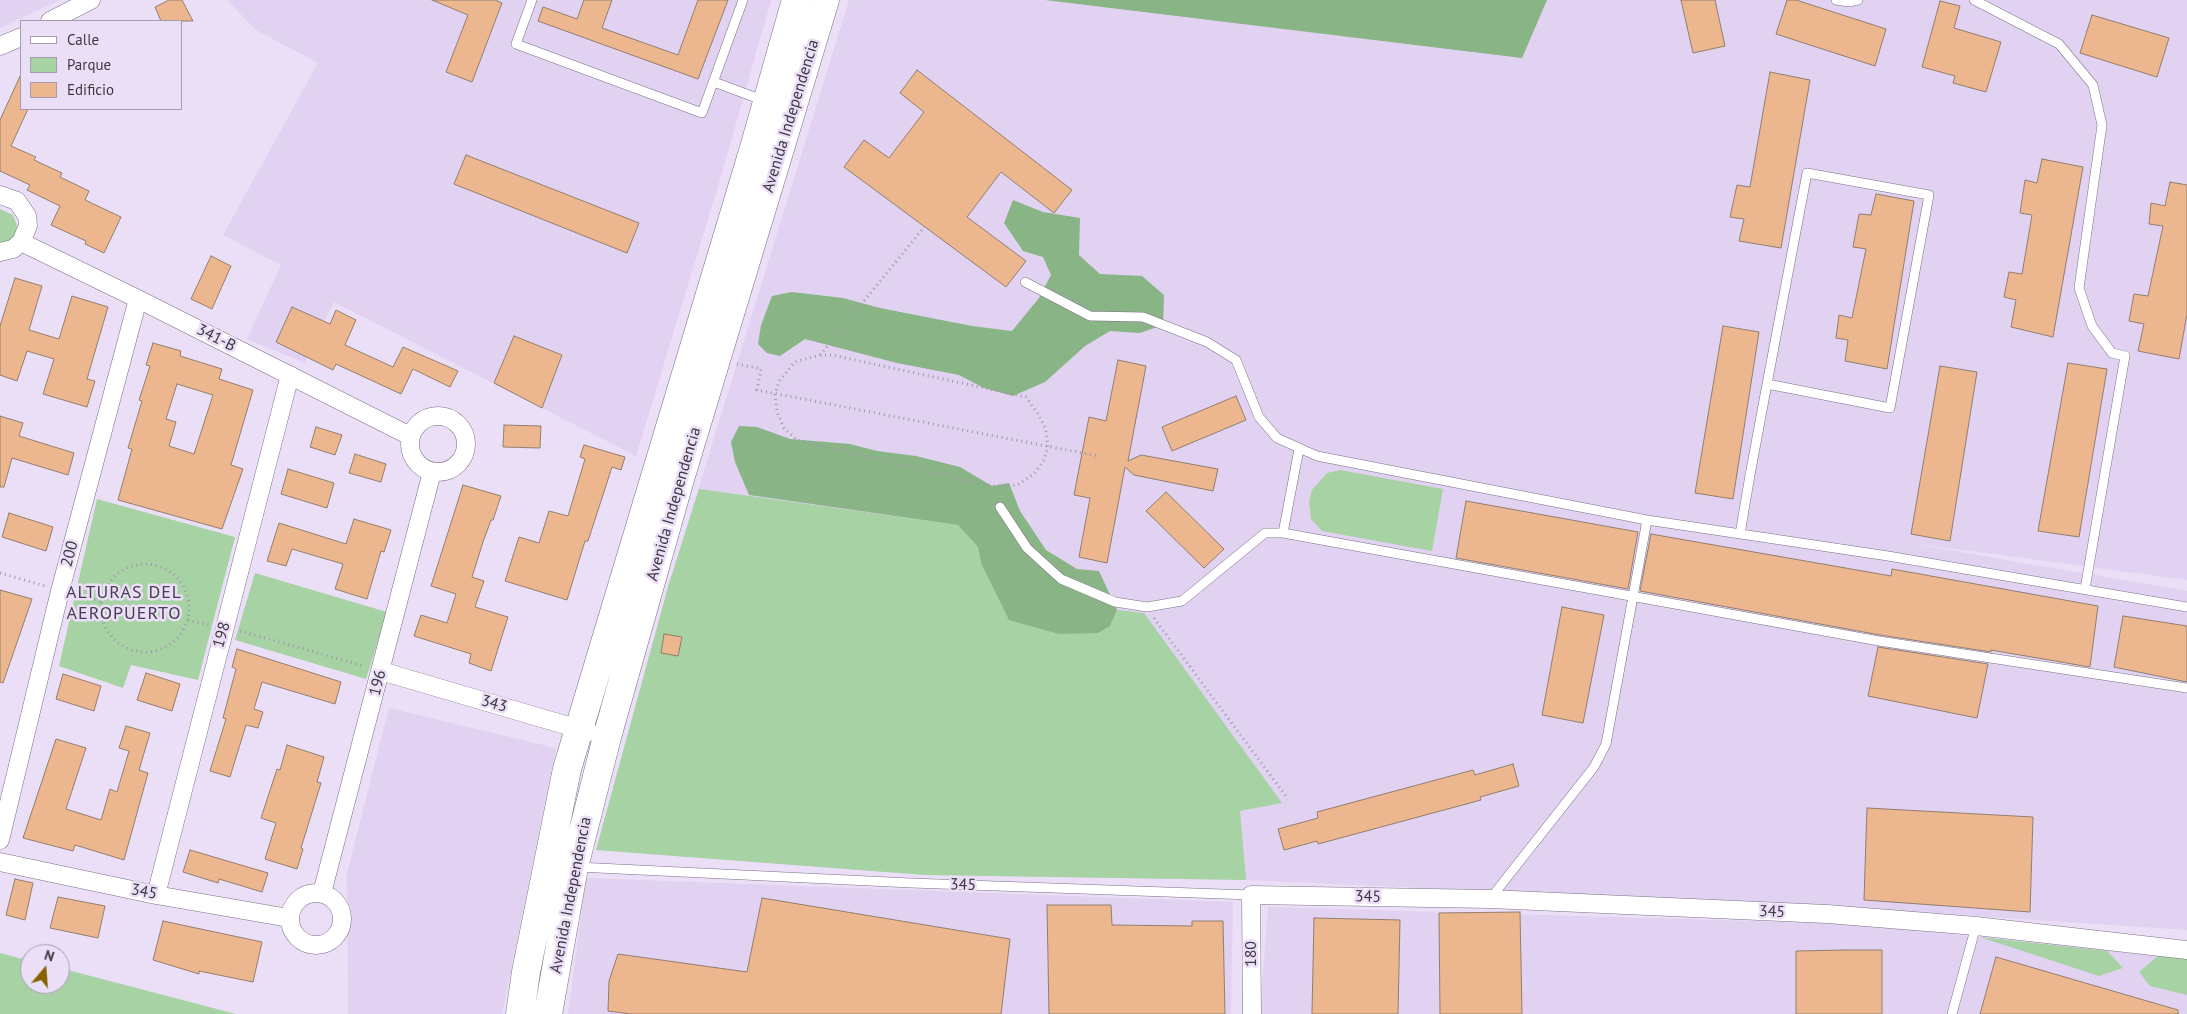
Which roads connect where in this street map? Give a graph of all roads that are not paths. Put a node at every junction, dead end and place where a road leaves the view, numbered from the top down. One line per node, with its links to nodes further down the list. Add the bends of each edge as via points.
1 (91, 0): 9 (street)
2 (531, 0): 12 (lane, via 516,44 702,113)
3 (743, 0): 12 (lane)
4 (796, 0): 13 (main road, Avenida Independencia)
5 (825, 0): 34 (main road, Avenida Independencia, via 680,479)
6 (1836, 0): 7 (lane)
7 (1858, 0)
8 (1974, 0): 28 (lane, via 2059,44 2093,84 2102,125 2079,288 2092,326 2112,353 2125,356)
9 (52, 20)
10 (20, 37): 11 (street)
11 (0, 46)
12 (714, 82): 13 (lane)
13 (767, 102): 33 (main road, Avenida Independencia)
14 (0, 195): 15 (street, via 17,201 27,216 28,226)
15 (21, 242): 16 (street); 18 (street, 341-B)
16 (0, 252)
17 (1025, 282): 22 (lane, via 1090,316 1143,317 1207,342 1236,360 1259,417 1277,438)
18 (138, 299): 19 (street, 341-B); 35 (street, 200, via 60,591)
19 (290, 375): 21 (street, 341-B); 40 (street, 198)
20 (1767, 384): 20 (lane, via 1807,173 1929,194 1890,408); 27 (lane)
21 (410, 436): 23 (street, via 411,455 424,469); 23 (street, via 421,421 429,417 448,417 462,429 466,448 458,464 442,472)
22 (1299, 449): 25 (lane, via 1335,461); 26 (lane)
23 (432, 472): 31 (street, 196)
24 (1000, 507): 26 (lane, via 1028,548 1060,579 1115,602 1146,607 1182,601 1265,533)
25 (1646, 520): 27 (lane); 29 (lane)
26 (1283, 533): 29 (lane)
27 (1740, 534): 28 (lane)
28 (2085, 589): 30 (lane)
29 (1634, 597): 32 (lane, via 1879,642); 42 (lane, via 1606,744 1594,767)
30 (2187, 607)
31 (381, 671): 33 (street, 343); 39 (street, 196)
32 (2187, 688)
33 (578, 729): 34 (street, 343); 37 (main road, Avenida Independencia)
34 (607, 737): 38 (main road, Avenida Independencia)
35 (0, 840)
36 (0, 862): 40 (street, 345)
37 (547, 864): 38 (street, 345); 46 (main road, Avenida Independencia)
38 (574, 867): 41 (lane, 345); 47 (main road, Avenida Independencia)
39 (322, 893): 43 (street, via 301,897); 43 (street, via 334,900 342,916 342,926 332,941 323,945 306,944 294,933)
40 (156, 895): 43 (street, 345)
41 (1251, 895): 42 (street, 345); 48 (street, 180)
42 (1490, 899): 44 (street, 345, via 1827,914)
43 (289, 918)
44 (1976, 926): 45 (street, 345); 49 (lane)
45 (2187, 950)
46 (520, 1014)
47 (548, 1014)
48 (1252, 1014)
49 (1952, 1014)

